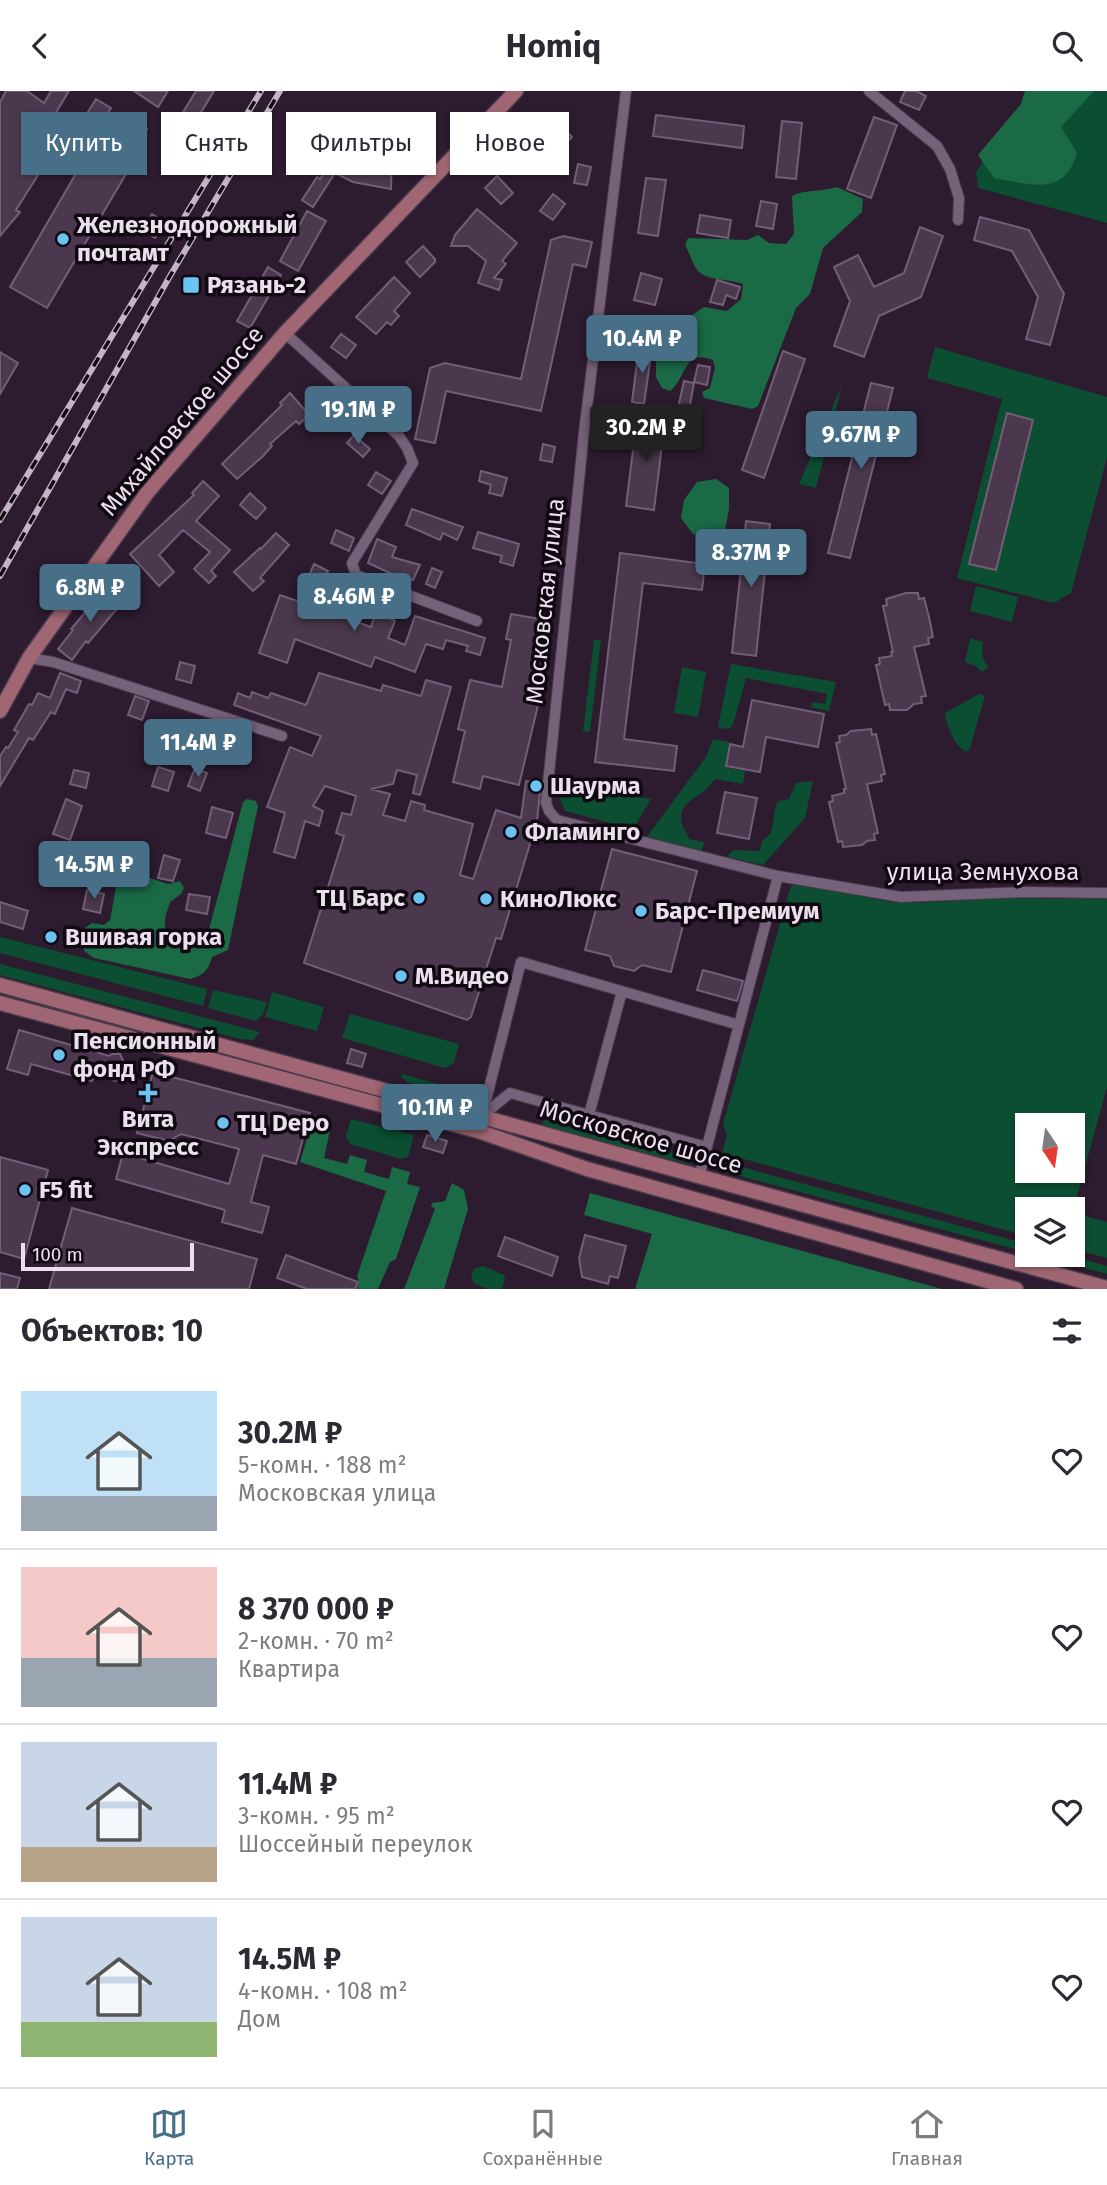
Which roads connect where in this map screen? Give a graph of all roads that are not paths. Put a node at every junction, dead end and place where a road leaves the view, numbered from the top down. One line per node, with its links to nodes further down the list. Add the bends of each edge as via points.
1 (516, 91): 5 (main road, Михайловское шоссе)
2 (626, 91): 10 (street, Московская улица, via 584,432 546,803)
3 (869, 91): 4 (street, via 937,146 959,198)
4 (958, 220)
5 (285, 333): 6 (street, via 399,436 413,463 352,563 356,575); 7 (main road, Михайловское шоссе, via 147,493)
6 (477, 621)
7 (29, 658): 8 (main road, Михайловское шоссе); 9 (street, via 53,661)
8 (0, 711)
9 (282, 736)
10 (557, 820): 11 (street, улица Земнухова)
11 (778, 876): 12 (street, улица Земнухова, via 901,897); 16 (street)
12 (1107, 893)
13 (0, 985): 18 (main road, Московское шоссе)
14 (622, 991): 16 (street); 17 (street); 18 (street, via 521,962)
15 (0, 1003): 22 (main road, Московское шоссе, via 478,1131 587,1170)
16 (739, 1025): 19 (street)
17 (589, 1115): 18 (street, via 510,1094); 19 (street)
18 (482, 1116): 20 (main road, Московское шоссе)
19 (707, 1147): 20 (street)
20 (699, 1177): 21 (main road, Московское шоссе)
21 (1107, 1288)
22 (1016, 1289)

